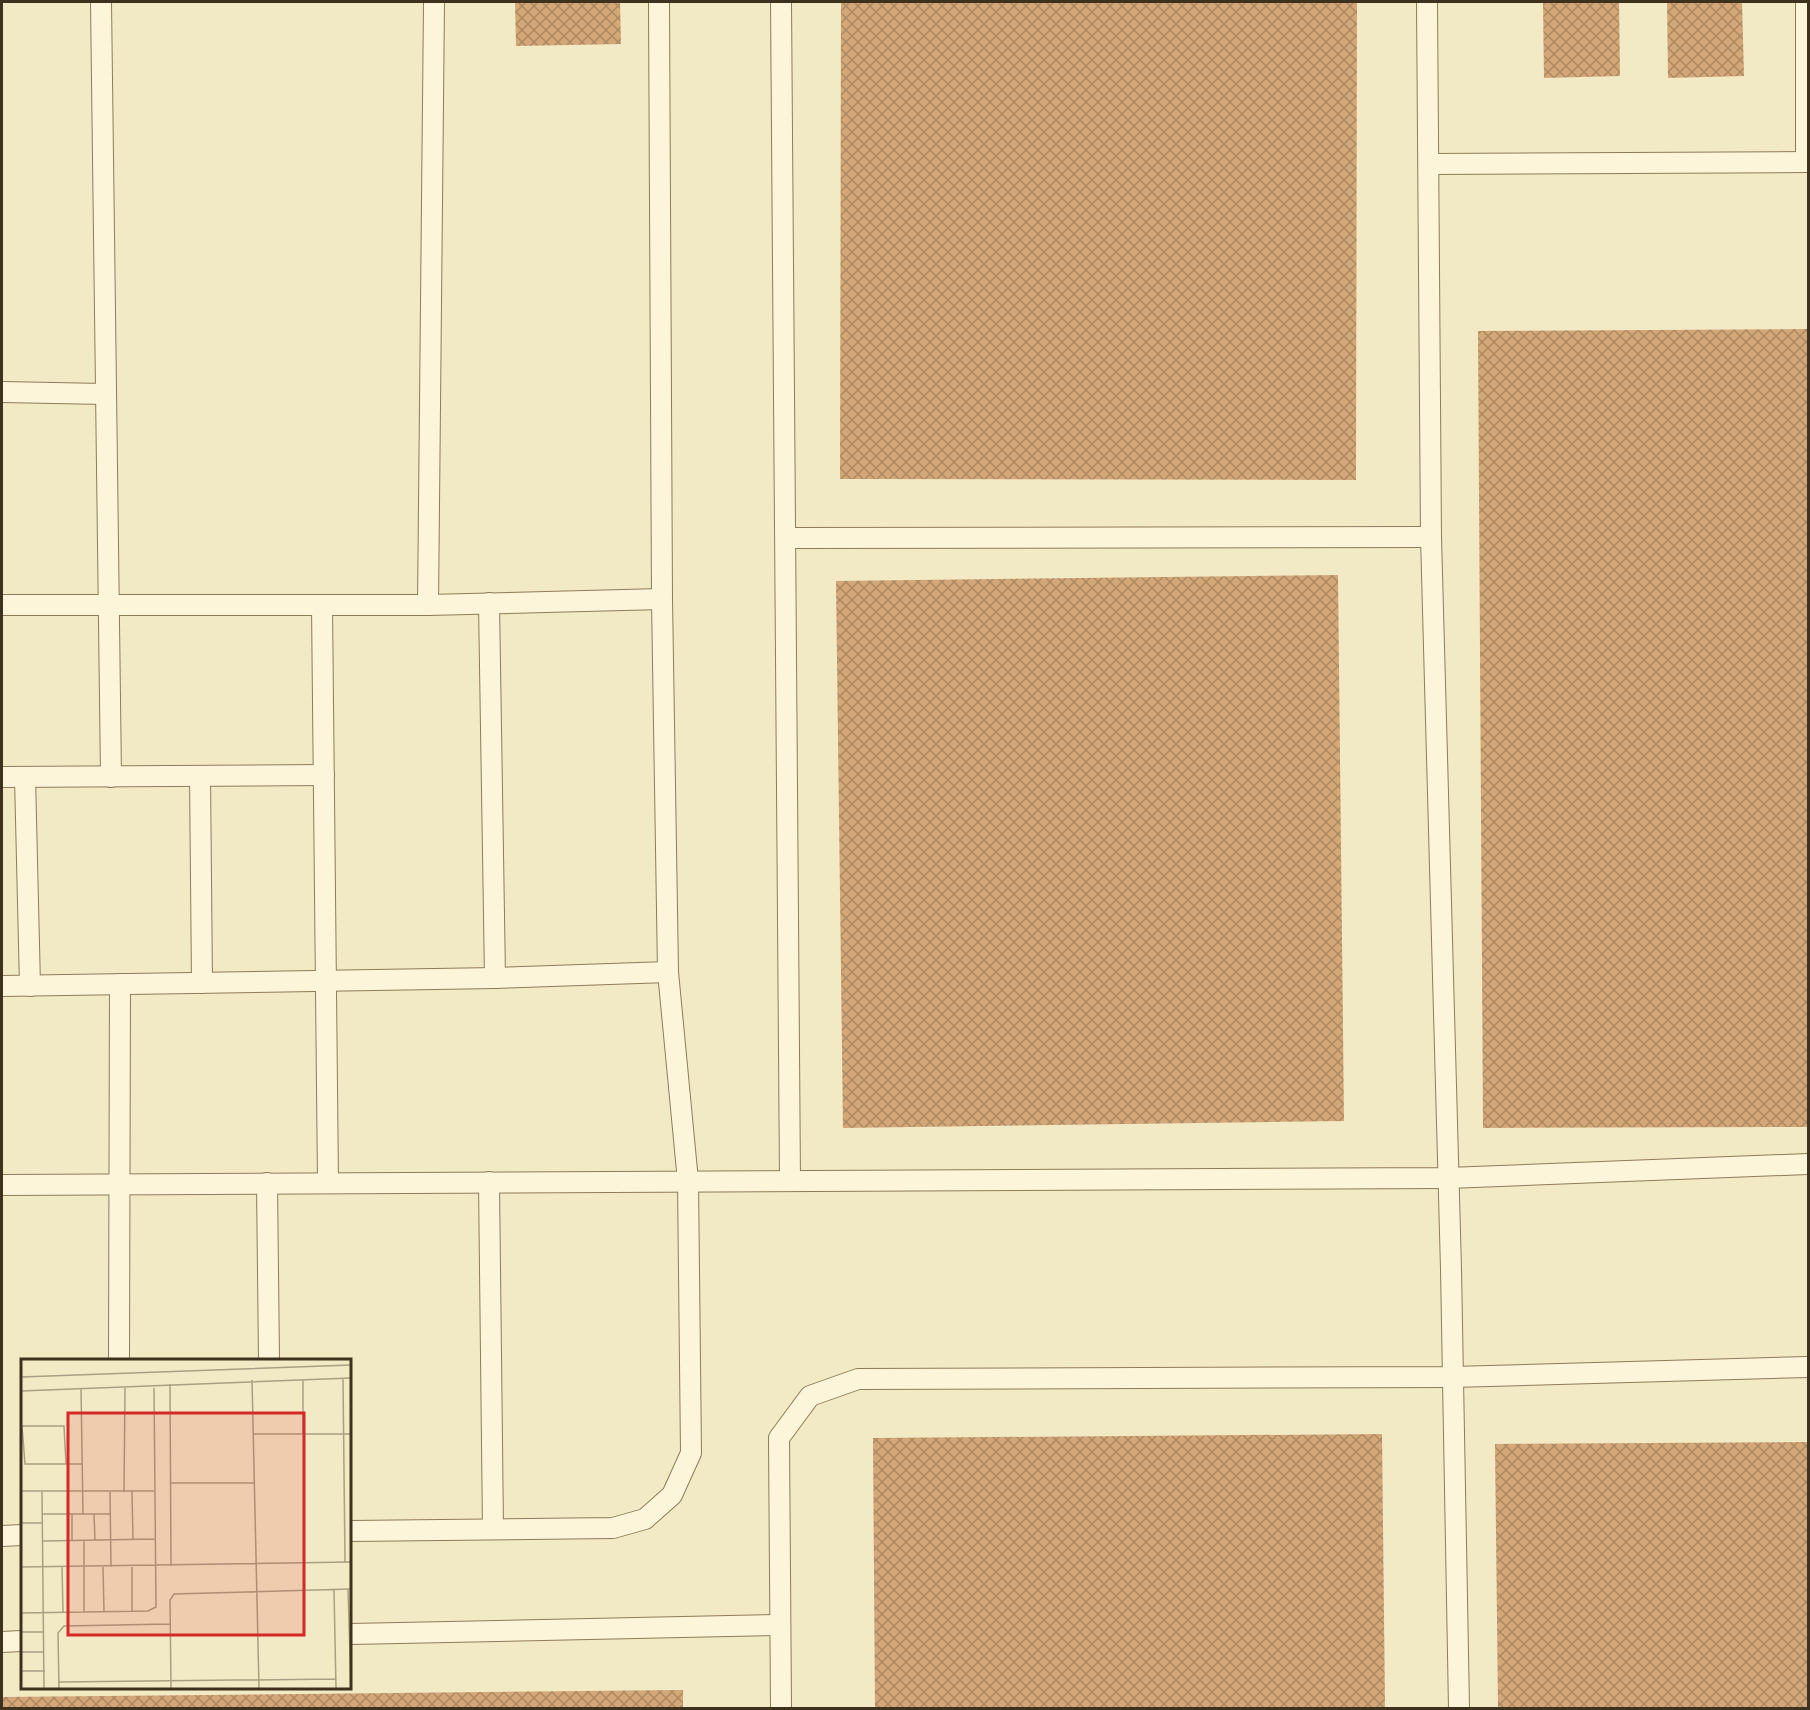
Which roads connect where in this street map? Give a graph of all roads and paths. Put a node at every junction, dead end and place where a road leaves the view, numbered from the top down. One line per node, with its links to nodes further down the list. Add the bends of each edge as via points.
1 (101, 2): 10 (lane)
2 (434, 2): 18 (lane)
3 (658, 2): 13 (lane)
4 (781, 2): 12 (lane)
5 (1427, 2): 8 (lane)
6 (1806, 2): 7 (lane)
7 (1807, 162): 8 (lane)
8 (1430, 164): 11 (lane)
9 (2, 392): 10 (lane)
10 (105, 394): 15 (lane)
11 (1431, 537): 12 (lane); 32 (lane)
12 (786, 538): 34 (lane)
13 (662, 599): 14 (lane); 24 (lane)
14 (489, 603): 18 (lane); 25 (lane)
15 (110, 604): 16 (lane); 17 (lane); 23 (lane)
16 (2, 605)
17 (322, 605): 18 (lane); 19 (lane)
18 (428, 605)
19 (324, 775): 20 (lane); 26 (lane)
20 (200, 776): 23 (lane); 27 (lane)
21 (2, 777): 22 (lane)
22 (25, 777): 23 (lane); 30 (lane)
23 (111, 777)
24 (668, 972): 25 (lane); 33 (lane)
25 (495, 978): 26 (lane)
26 (326, 981): 27 (lane); 36 (lane)
27 (202, 983): 28 (lane)
28 (120, 984): 30 (lane); 37 (lane)
29 (2, 986): 30 (lane)
30 (30, 986)
31 (1809, 1164): 32 (lane)
32 (1448, 1178): 34 (lane); 43 (lane)
33 (688, 1181): 34 (lane); 35 (lane); 44 (lane, via 691,1453 672,1495 645,1519 613,1528)
34 (790, 1181)
35 (489, 1182): 36 (lane); 44 (lane)
36 (328, 1183): 38 (lane)
37 (120, 1184): 38 (lane); 39 (lane); 40 (lane)
38 (267, 1184): 41 (lane)
39 (2, 1185)
40 (119, 1359)
41 (269, 1359)
42 (1809, 1366): 43 (lane)
43 (1453, 1377): 48 (lane, via 858,1380 810,1396 779,1438); 53 (lane)
44 (493, 1529): 45 (lane)
45 (351, 1531)
46 (21, 1535): 47 (lane)
47 (2, 1536)
48 (779, 1624): 49 (lane); 52 (lane)
49 (351, 1634)
50 (21, 1641): 51 (lane)
51 (2, 1642)
52 (781, 1708)
53 (1459, 1708)

